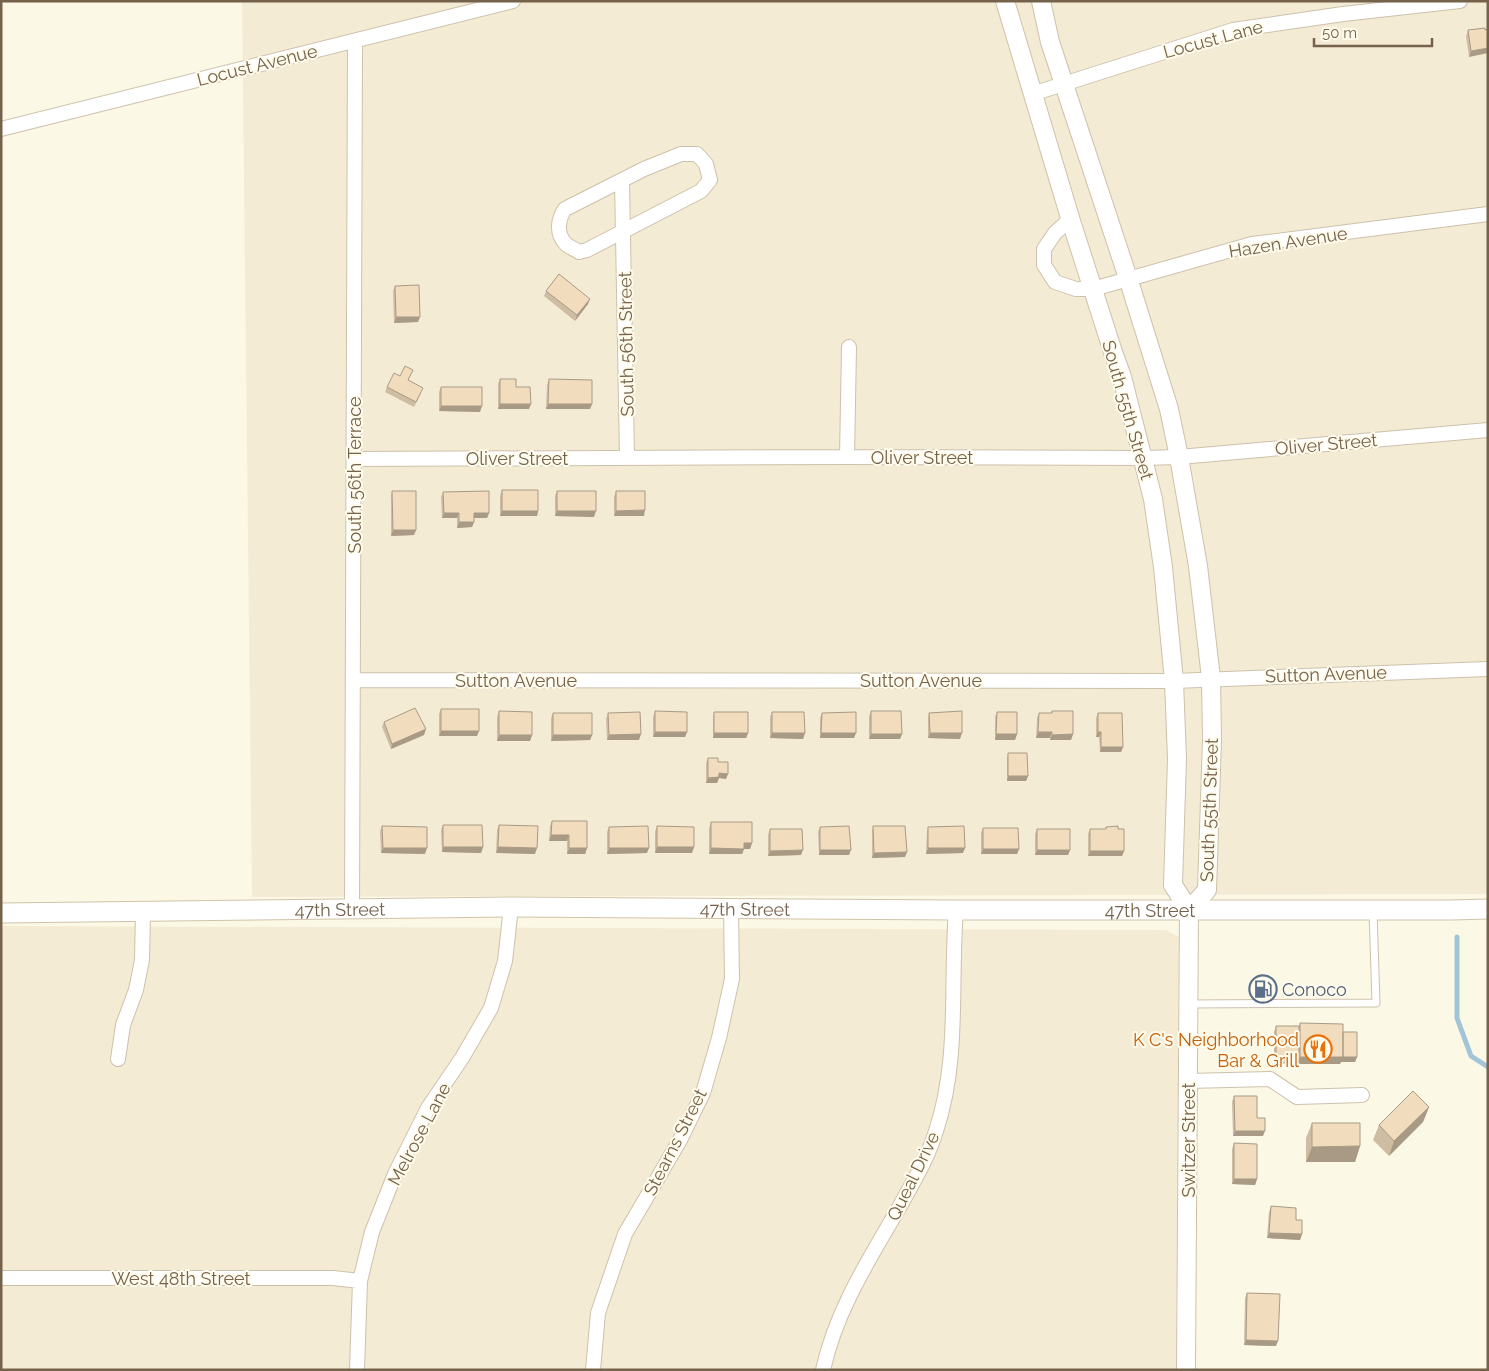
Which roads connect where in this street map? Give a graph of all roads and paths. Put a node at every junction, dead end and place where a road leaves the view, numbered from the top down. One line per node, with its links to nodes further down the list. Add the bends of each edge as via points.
1 (513, 1): 5 (street, Locust Avenue)
2 (1005, 1): 7 (street, South 55th Street)
3 (1041, 1): 6 (street, South 55th Street, via 1050,42)
4 (1460, 1): 6 (street, Locust Lane, via 1233,30)
5 (355, 41): 8 (street, Locust Avenue); 21 (street, South 56th Terrace)
6 (1064, 82): 7 (street, Locust Lane); 13 (street, South 55th Street)
7 (1032, 94): 11 (street, South 55th Street)
8 (1, 129)
9 (622, 180): 12 (street, South 56th Street); 12 (street, via 565,209 560,217 559,232 565,243 579,252); 12 (street, via 681,154 697,154 706,164 710,180 700,192 684,202)
10 (1488, 214): 13 (street, Hazen Avenue, via 1252,244)
11 (1071, 221): 14 (street, South 55th Street); 14 (street, via 1055,233 1044,249 1044,265 1055,282 1076,289)
12 (624, 231): 19 (street, South 56th Street)
13 (1128, 278): 14 (street, Hazen Avenue); 17 (street, South 55th Street, via 1169,409)
14 (1093, 289): 20 (street, South 55th Street)
15 (849, 347): 18 (street)
16 (1488, 430): 17 (street, Oliver Street)
17 (1179, 456): 20 (street, Oliver Street); 23 (street, South 55th Street, via 1198,566)
18 (847, 457): 19 (street, Oliver Street); 20 (street, Oliver Street)
19 (627, 458): 21 (street, Oliver Street)
20 (1144, 458): 25 (street, South 55th Street, via 1163,567)
21 (354, 459): 24 (street, South 56th Terrace)
22 (1488, 669): 23 (street, Sutton Avenue)
23 (1211, 678): 25 (street, Sutton Avenue); 31 (street, South 55th Street, via 1206,890)
24 (354, 680): 25 (street, Sutton Avenue); 28 (street, South 56th Terrace)
25 (1174, 681): 31 (street, South 55th Street, via 1177,759 1173,884)
26 (511, 907): 27 (main road, 47th Street); 28 (main road, 47th Street); 40 (street, Melrose Lane, via 505,961 491,1008 428,1108 395,1174 372,1232)
27 (731, 908): 30 (main road, 47th Street); 42 (street, Stearns Street, via 732,979 720,1038 703,1093 680,1140 625,1234 598,1313)
28 (352, 909): 34 (main road, 47th Street)
29 (1488, 909): 32 (main road, 47th Street)
30 (956, 910): 31 (main road, 47th Street); 43 (street, Queal Drive, via 952,1049 948,1087 936,1132 917,1176 839,1318)
31 (1189, 910): 32 (main road, 47th Street); 35 (street, Switzer Street)
32 (1373, 910): 35 (lane, via 1376,1003)
33 (1, 913): 34 (main road, 47th Street)
34 (143, 913): 36 (street, via 142,960 136,990 122,1025)
35 (1189, 1004): 37 (street, Switzer Street)
36 (118, 1059)
37 (1188, 1081): 38 (street, via 1270,1079 1297,1097); 44 (street, Switzer Street)
38 (1362, 1095)
39 (1, 1278): 40 (street, West 48th Street, via 333,1278)
40 (360, 1281): 41 (street, Melrose Lane)
41 (357, 1370)
42 (593, 1370)
43 (823, 1370)
44 (1186, 1370)

